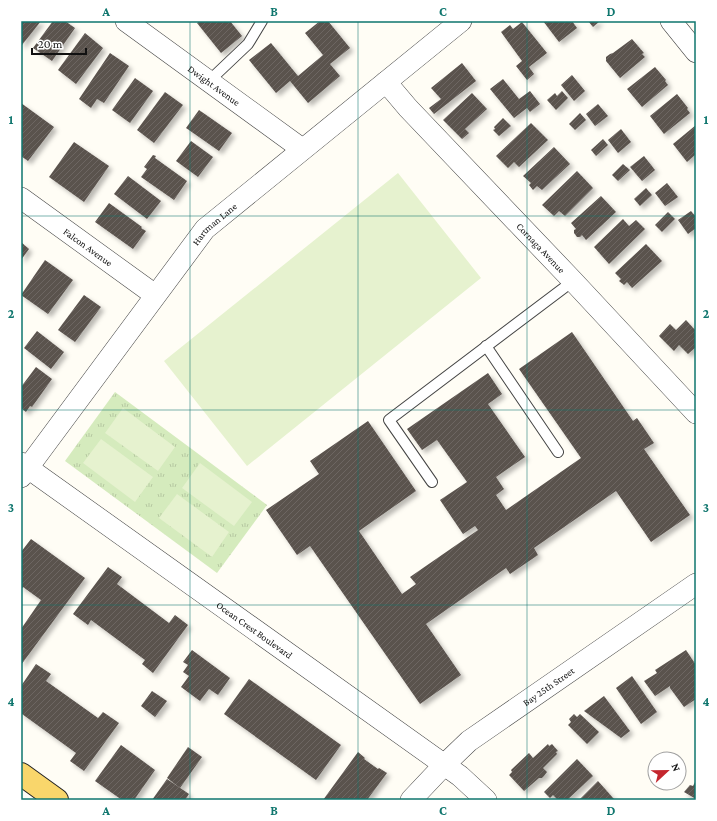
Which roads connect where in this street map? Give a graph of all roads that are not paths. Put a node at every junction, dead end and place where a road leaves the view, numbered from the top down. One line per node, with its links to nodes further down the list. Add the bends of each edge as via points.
1 (126, 21): 6 (street, Dwight Avenue)
2 (262, 21): 6 (lane, via 248,44)
3 (461, 21): 7 (street, Hartman Lane)
4 (671, 21): 5 (street)
5 (696, 52)
6 (209, 81): 8 (street, Dwight Avenue)
7 (386, 82): 8 (street, Hartman Lane); 10 (street, Cornaga Avenue)
8 (302, 149): 11 (street, Hartman Lane, via 205,229)
9 (21, 198): 11 (street, Falcon Avenue)
10 (573, 280): 12 (lane); 13 (street, Cornaga Avenue)
11 (155, 295): 15 (street, Hartman Lane)
12 (486, 346): 14 (lane); 16 (lane, via 389,420)
13 (696, 413)
14 (558, 452)
15 (23, 470): 18 (street, Ocean Crest Boulevard)
16 (432, 482)
17 (696, 584): 18 (street, Bay 25th Street, via 469,741)
18 (444, 764): 21 (street, Bay 25th Street); 22 (street, Ocean Crest Boulevard)
19 (21, 774): 20 (main road)
20 (57, 800)
21 (411, 800)
22 (486, 800)

